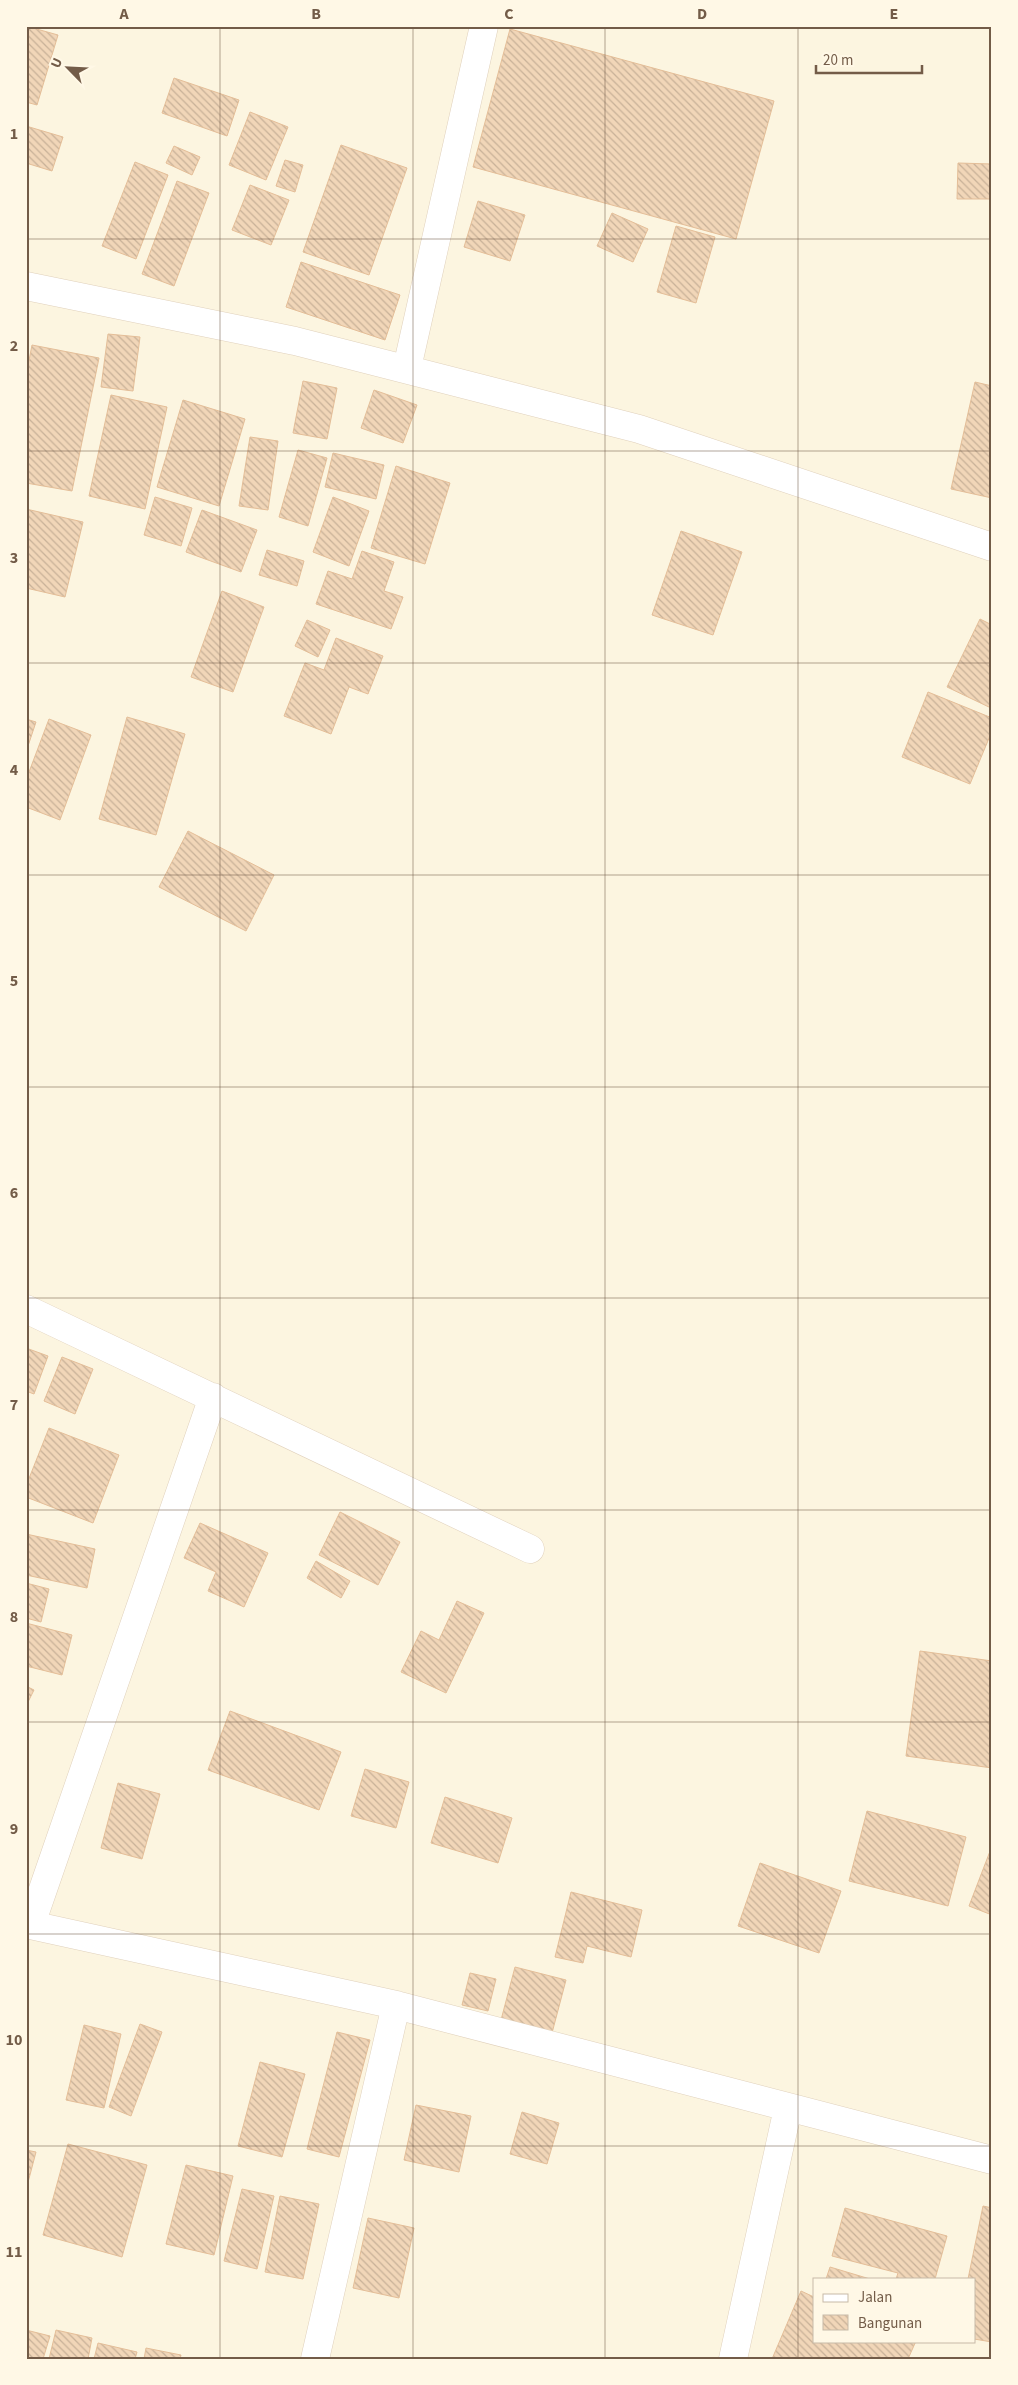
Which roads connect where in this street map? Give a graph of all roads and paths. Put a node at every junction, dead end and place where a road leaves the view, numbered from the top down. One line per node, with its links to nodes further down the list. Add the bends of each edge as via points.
1 (484, 26): 3 (street)
2 (26, 286): 3 (street, via 295,341)
3 (407, 368): 4 (street, via 639,429)
4 (992, 547)
5 (26, 1309): 6 (street)
6 (213, 1397): 7 (street); 8 (street)
7 (530, 1548)
8 (29, 1924): 9 (street)
9 (396, 2006): 10 (street); 12 (street)
10 (788, 2108): 11 (street); 13 (street)
11 (992, 2160)
12 (315, 2359)
13 (733, 2359)

